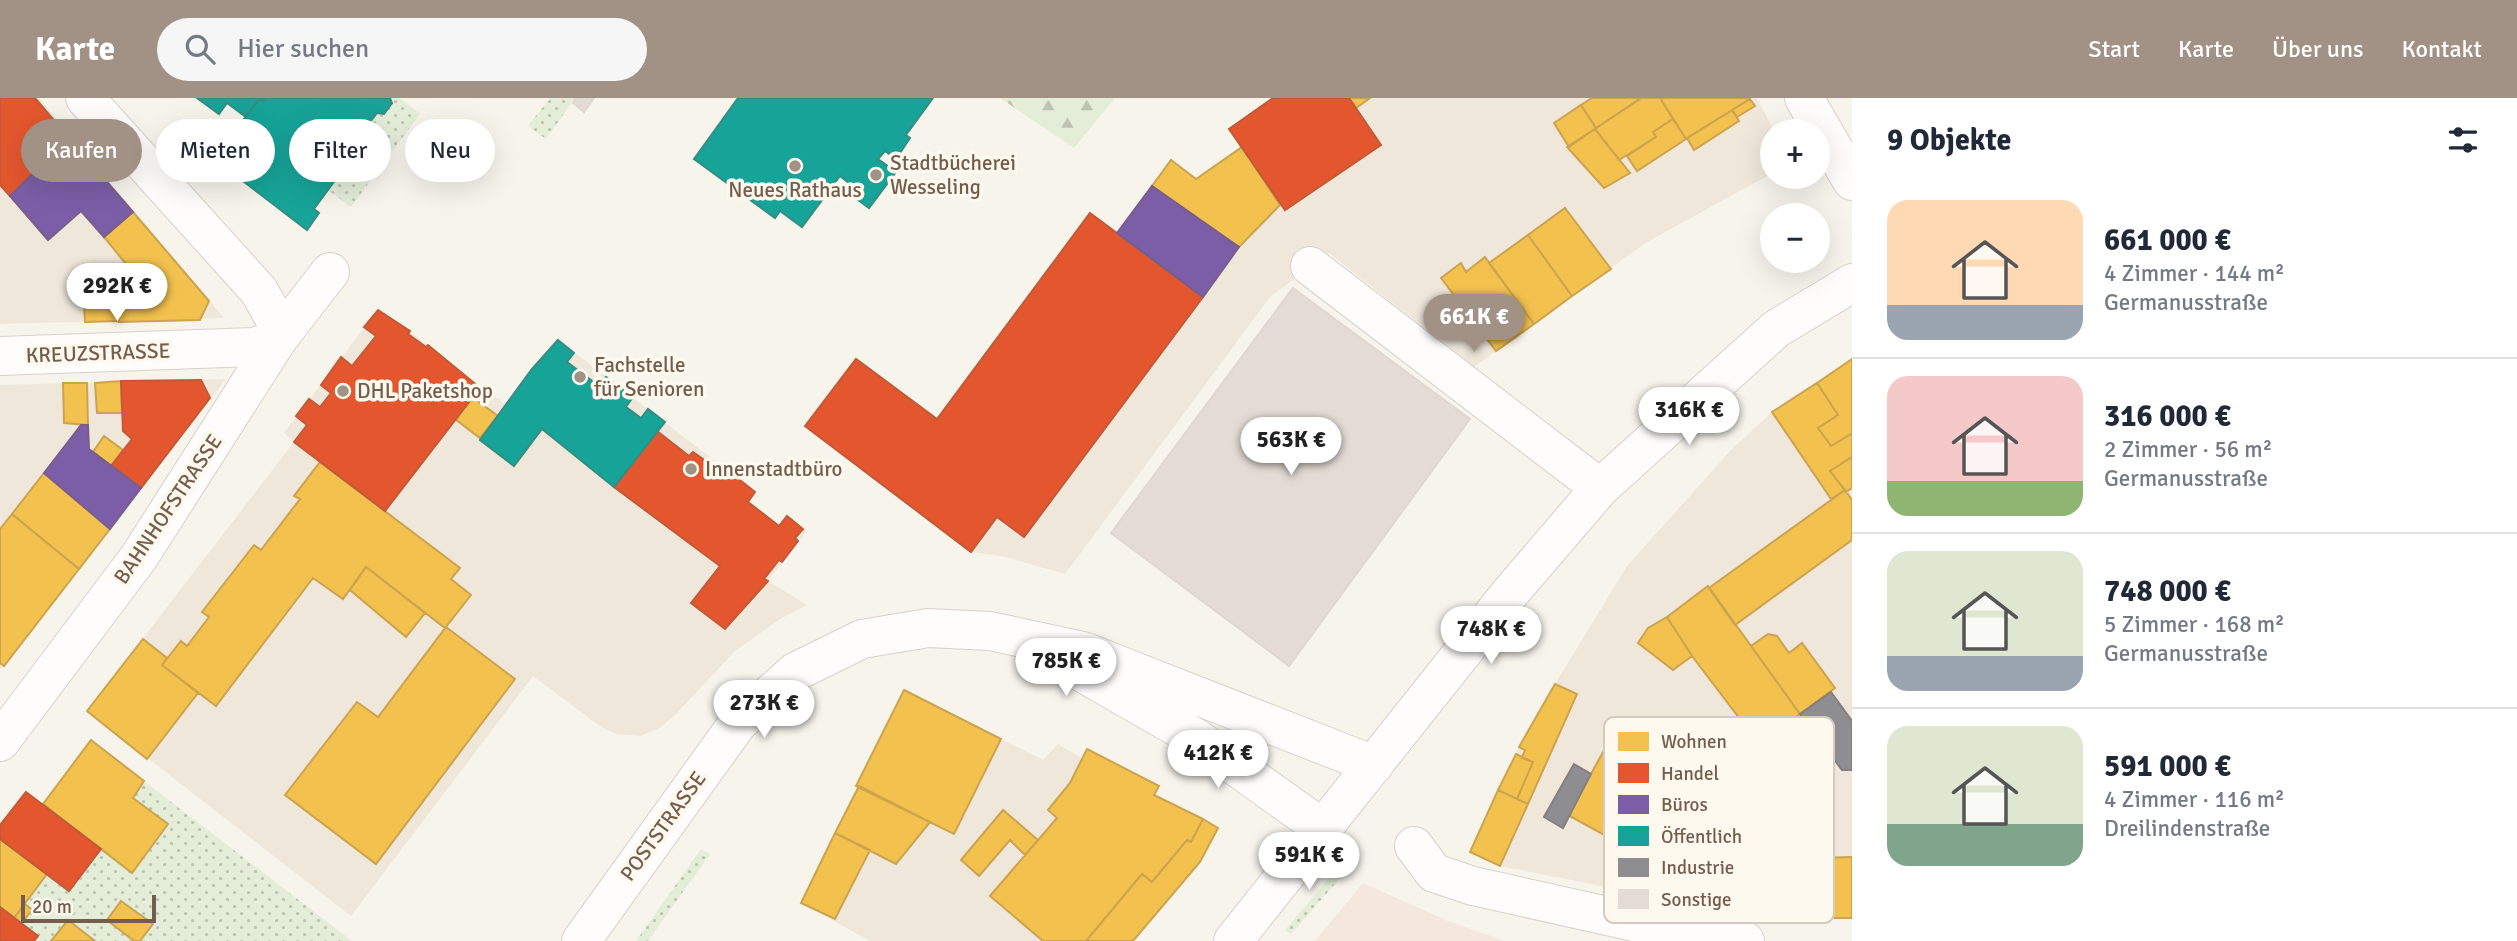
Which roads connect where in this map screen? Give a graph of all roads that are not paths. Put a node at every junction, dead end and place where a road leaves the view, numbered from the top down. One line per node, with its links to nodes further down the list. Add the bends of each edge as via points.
1 (85, 98): 7 (street, via 259,291 277,323)
2 (1804, 98): 3 (street)
3 (1852, 181)
4 (1310, 267): 9 (street)
5 (330, 272): 7 (street, BAHNHOFSTRASSE)
6 (1852, 283): 9 (street, via 1776,329)
7 (278, 339): 8 (street, KREUZSTRASSE, via 237,347); 11 (street, BAHNHOFSTRASSE, via 139,557)
8 (0, 356)
9 (1601, 488): 12 (street, via 1510,593)
10 (1016, 637): 12 (street, POSTSTRASSE, via 1083,651); 13 (street, POSTSTRASSE, via 1144,705); 17 (street, POSTSTRASSE, via 928,628 862,639 795,672 738,723)
11 (0, 742)
12 (1374, 765): 13 (street)
13 (1322, 828): 18 (street)
14 (1414, 846): 15 (street, via 1434,873)
15 (1604, 915)
16 (1639, 923): 19 (street)
17 (581, 941)
18 (1233, 941)
19 (1745, 941)

